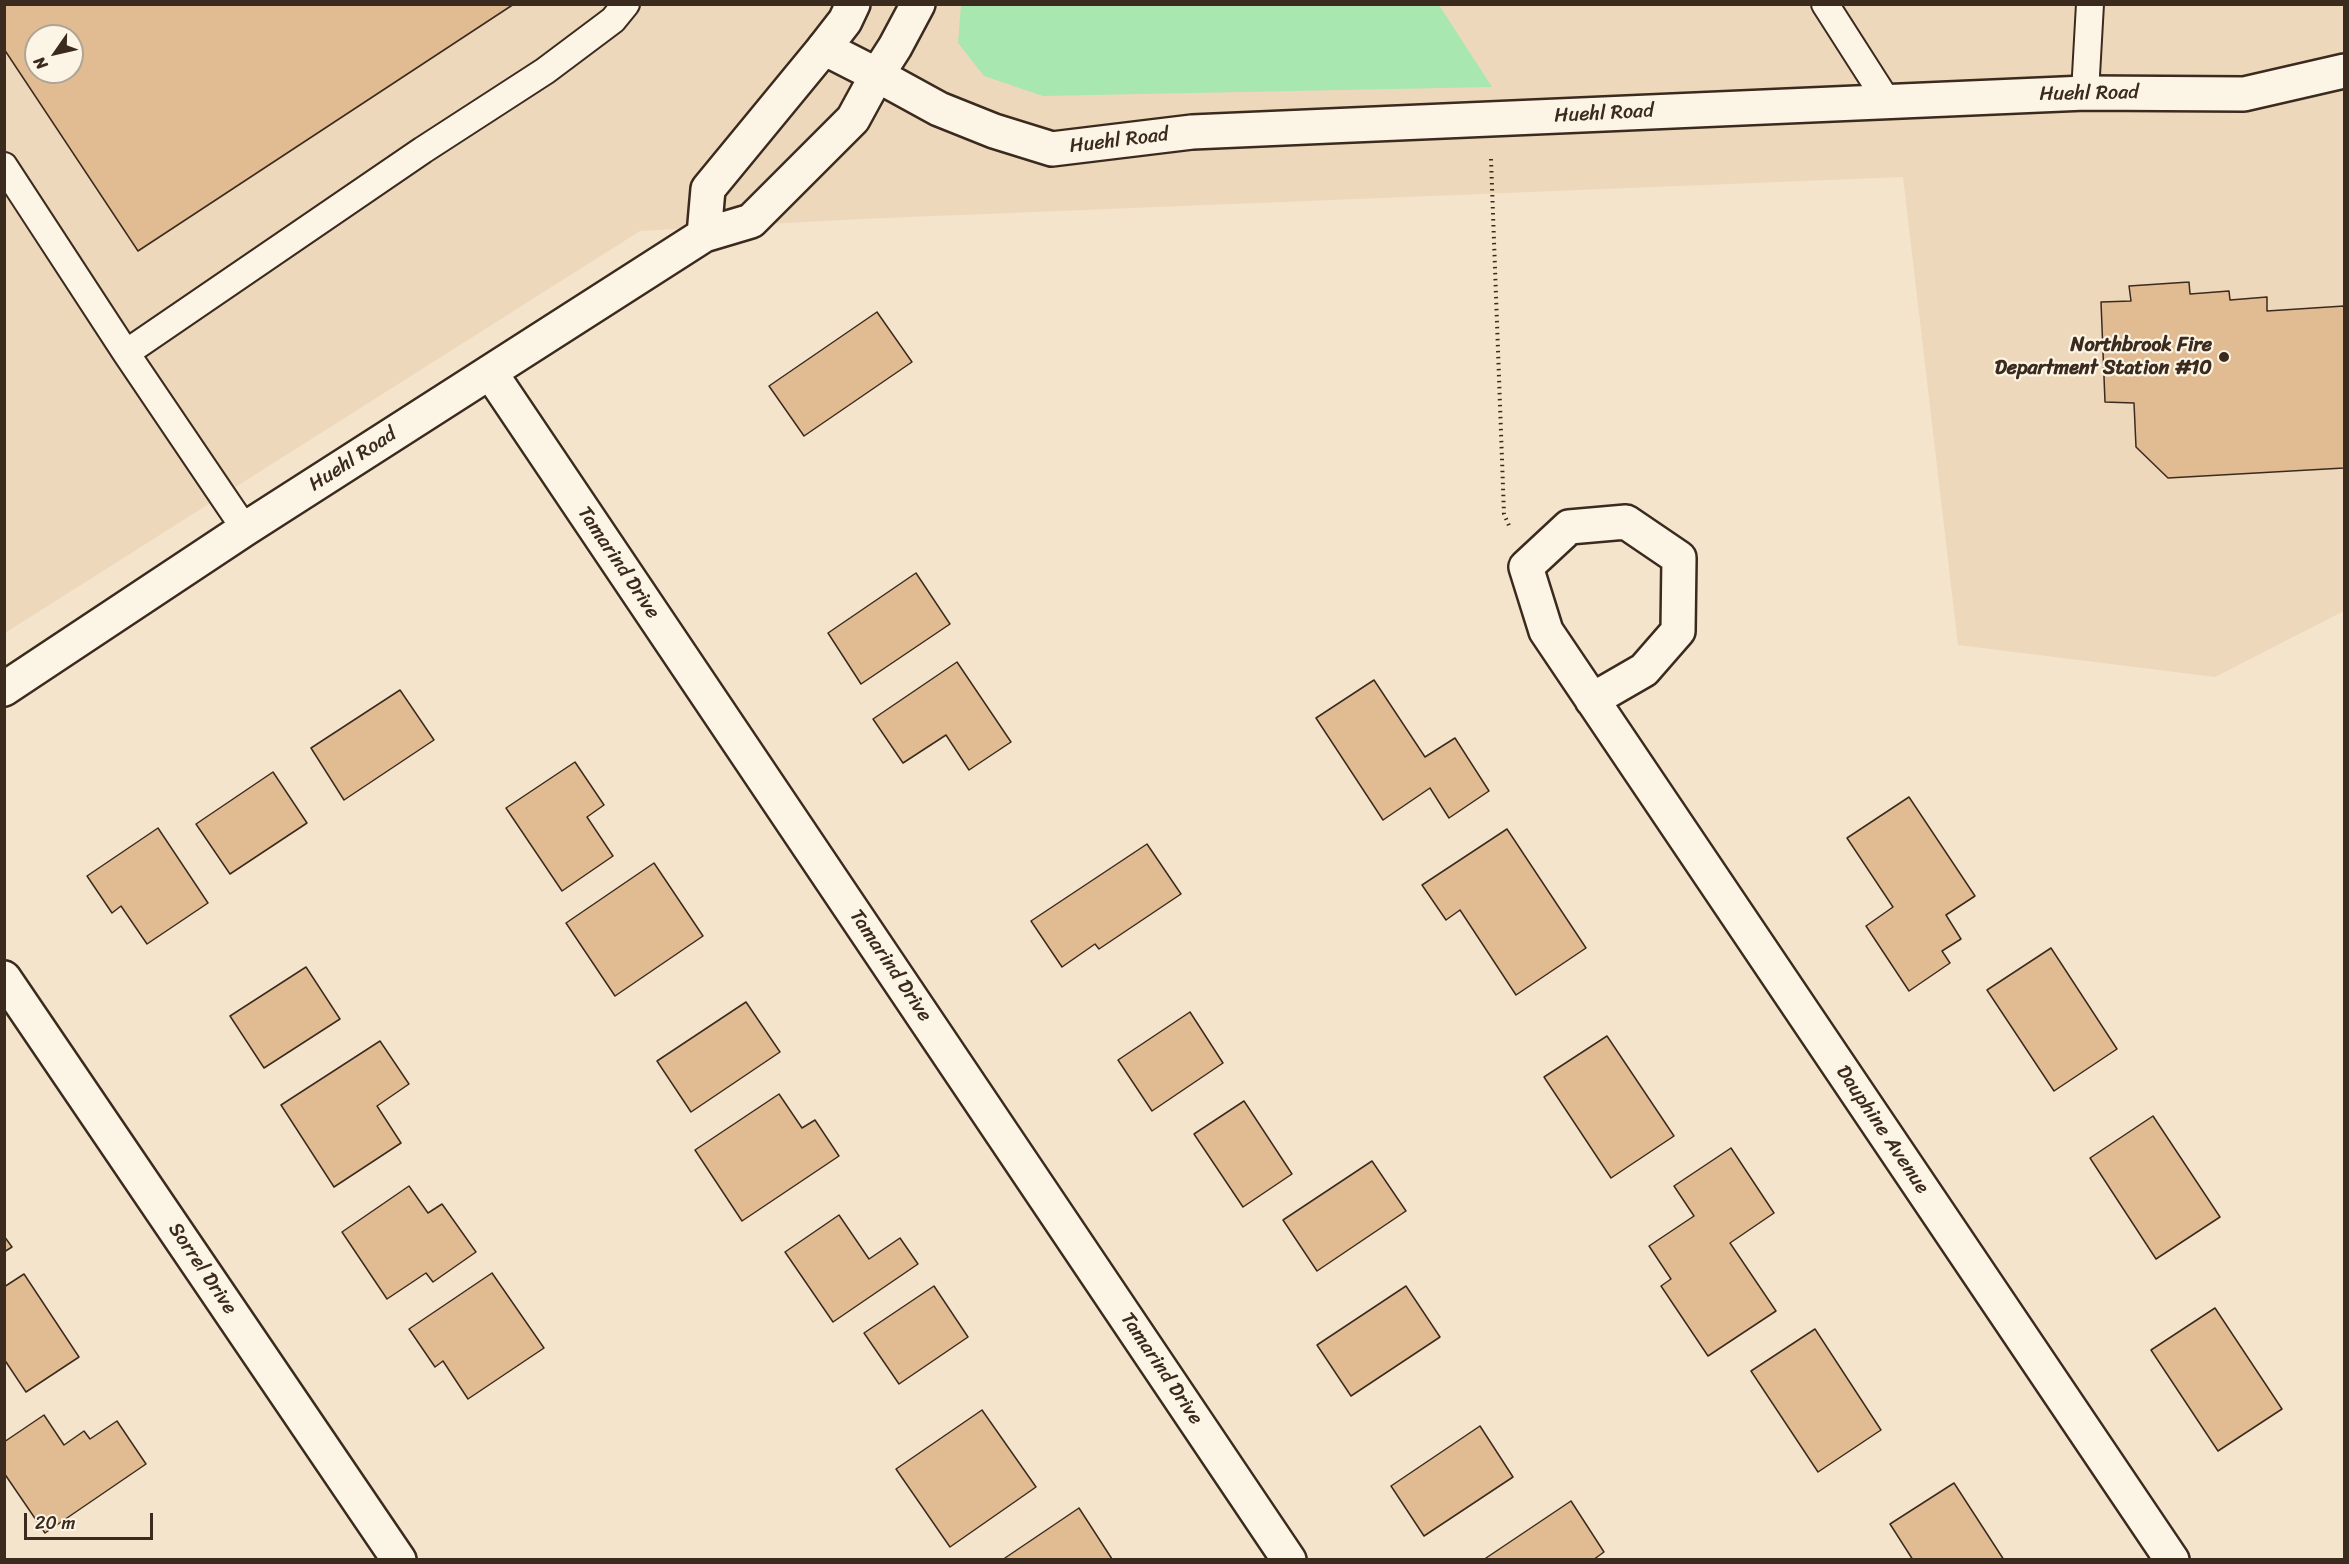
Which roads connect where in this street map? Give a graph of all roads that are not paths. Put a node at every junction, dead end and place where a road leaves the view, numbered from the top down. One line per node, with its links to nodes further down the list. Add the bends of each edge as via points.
1 (626, 4): 13 (lane, via 613,20 545,71)
2 (853, 4): 6 (street)
3 (918, 4): 8 (street)
4 (1825, 4): 10 (lane)
5 (2090, 4): 9 (lane)
6 (824, 48): 8 (street, Huehl Road); 12 (street, via 708,189)
7 (2344, 71): 9 (street, Huehl Road, via 2244,94)
8 (877, 75): 10 (street, Huehl Road, via 939,109 1052,149 1192,132); 12 (street, Huehl Road, via 853,119 751,221)
9 (2085, 93): 10 (street, Huehl Road)
10 (1887, 101)
11 (4, 166): 13 (lane)
12 (704, 235): 14 (street, Huehl Road)
13 (126, 353): 15 (lane)
14 (490, 372): 15 (street, Huehl Road); 20 (street, Tamarind Drive)
15 (245, 529): 16 (street, Huehl Road)
16 (4, 689)
17 (1592, 700): 17 (street, Dauphine Avenue, via 1546,631 1526,567 1569,527 1626,522 1679,558 1678,631 1644,670); 21 (street, Dauphine Avenue)
18 (4, 978): 19 (street, Sorrel Drive)
19 (399, 1560)
20 (1289, 1560)
21 (2172, 1560)

